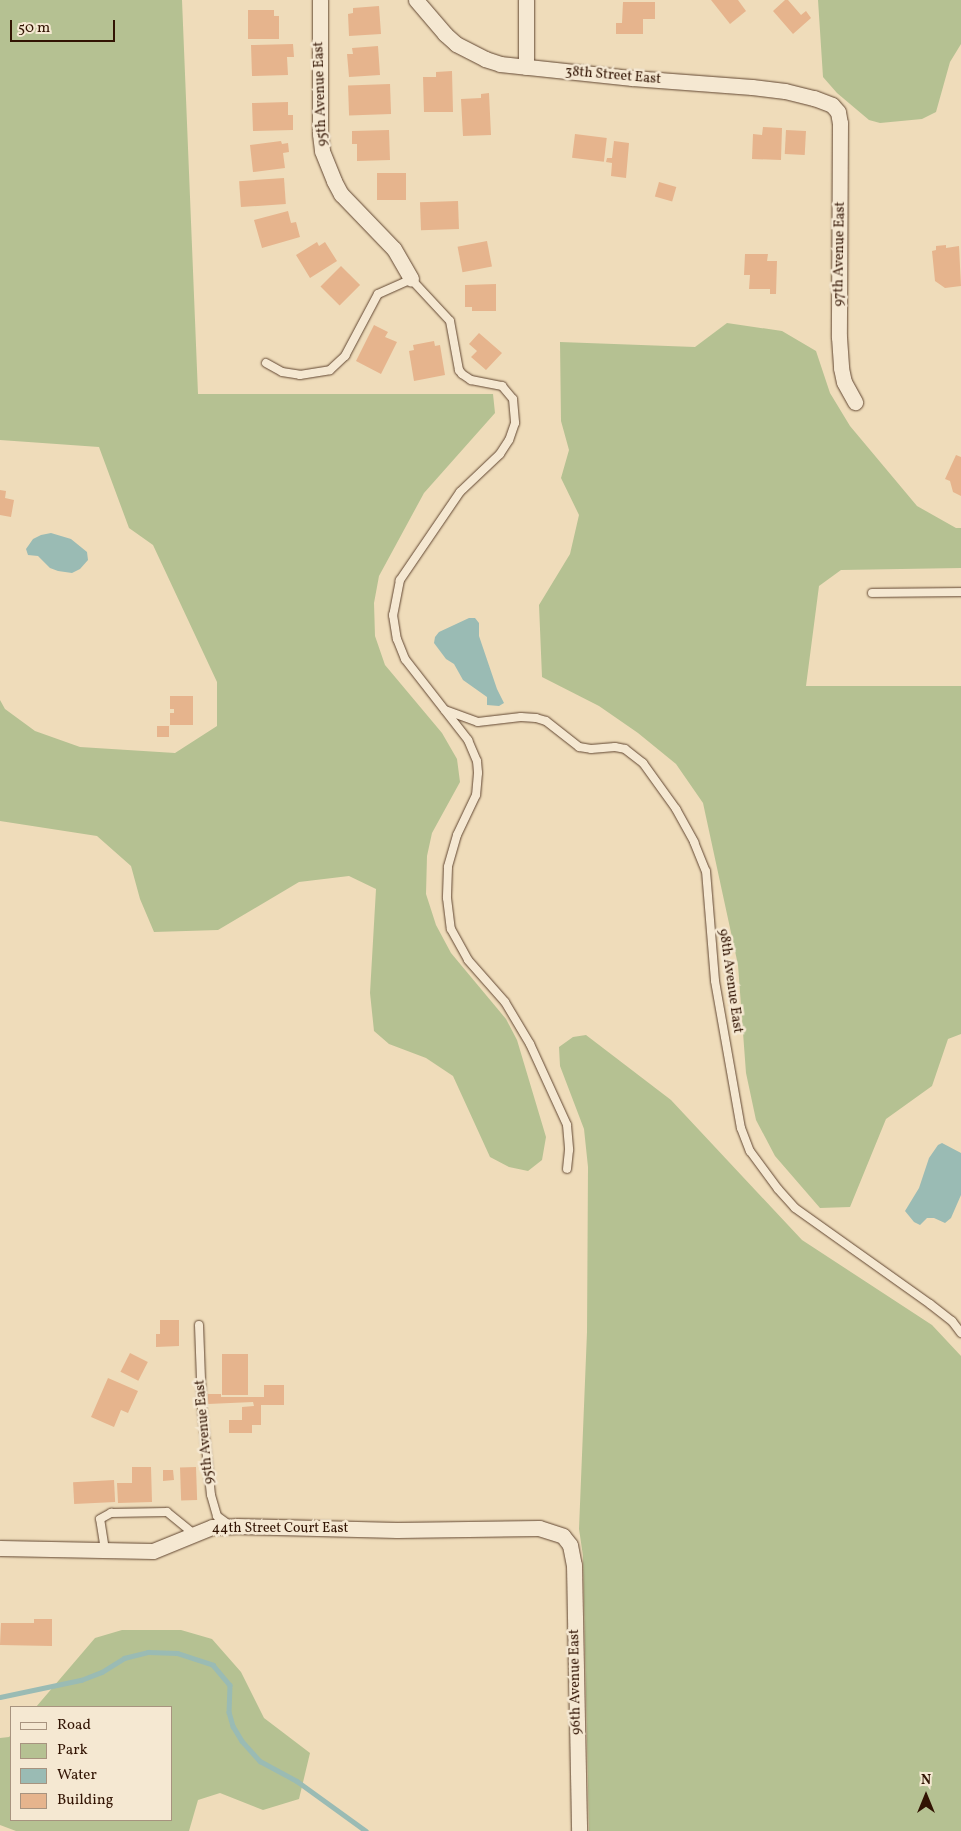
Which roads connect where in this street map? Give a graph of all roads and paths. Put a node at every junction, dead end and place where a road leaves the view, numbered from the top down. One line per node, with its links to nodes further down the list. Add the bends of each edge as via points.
1 (320, 0): 6 (street, 95th Avenue East, via 322,151 342,194 394,248)
2 (416, 0): 4 (street, 38th Street East, via 445,34 470,52 500,64)
3 (526, 0): 4 (street)
4 (526, 66): 5 (street, 38th Street East, via 752,87 795,93)
5 (832, 106): 8 (street, 97th Avenue East, via 838,112 840,123 838,337 844,382)
6 (411, 279): 7 (lane, via 378,294 345,356 330,370 300,376 282,372); 11 (lane, via 450,321 462,374 471,380 502,386 511,394 515,414 505,447 460,492 400,580 396,592 393,615 401,649)
7 (266, 363)
8 (856, 402)
9 (961, 592): 10 (lane)
10 (872, 593)
11 (445, 710): 12 (lane, via 468,740 477,761 478,773 476,795 457,835 448,867 451,929 468,960 505,1002 530,1044 567,1125); 14 (lane, 98th Avenue East, via 478,722 521,716 536,718 579,747 625,749 643,763 676,808 706,871 715,981 741,1128 750,1151 795,1208 930,1304 952,1321)
12 (567, 1169)
13 (199, 1325): 15 (lane, 95th Avenue East, via 202,1408 211,1495 217,1516)
14 (961, 1333)
15 (238, 1526): 16 (street, 44th Street Court East, via 212,1527); 17 (street, 44th Street Court East, via 397,1530 539,1528)
16 (193, 1533): 19 (street, 44th Street Court East, via 153,1551); 19 (lane, via 168,1512 111,1513 100,1519)
17 (563, 1536): 20 (street, 96th Avenue East, via 570,1545 574,1565)
18 (0, 1548): 19 (street, 44th Street Court East)
19 (105, 1550)
20 (579, 1831)

